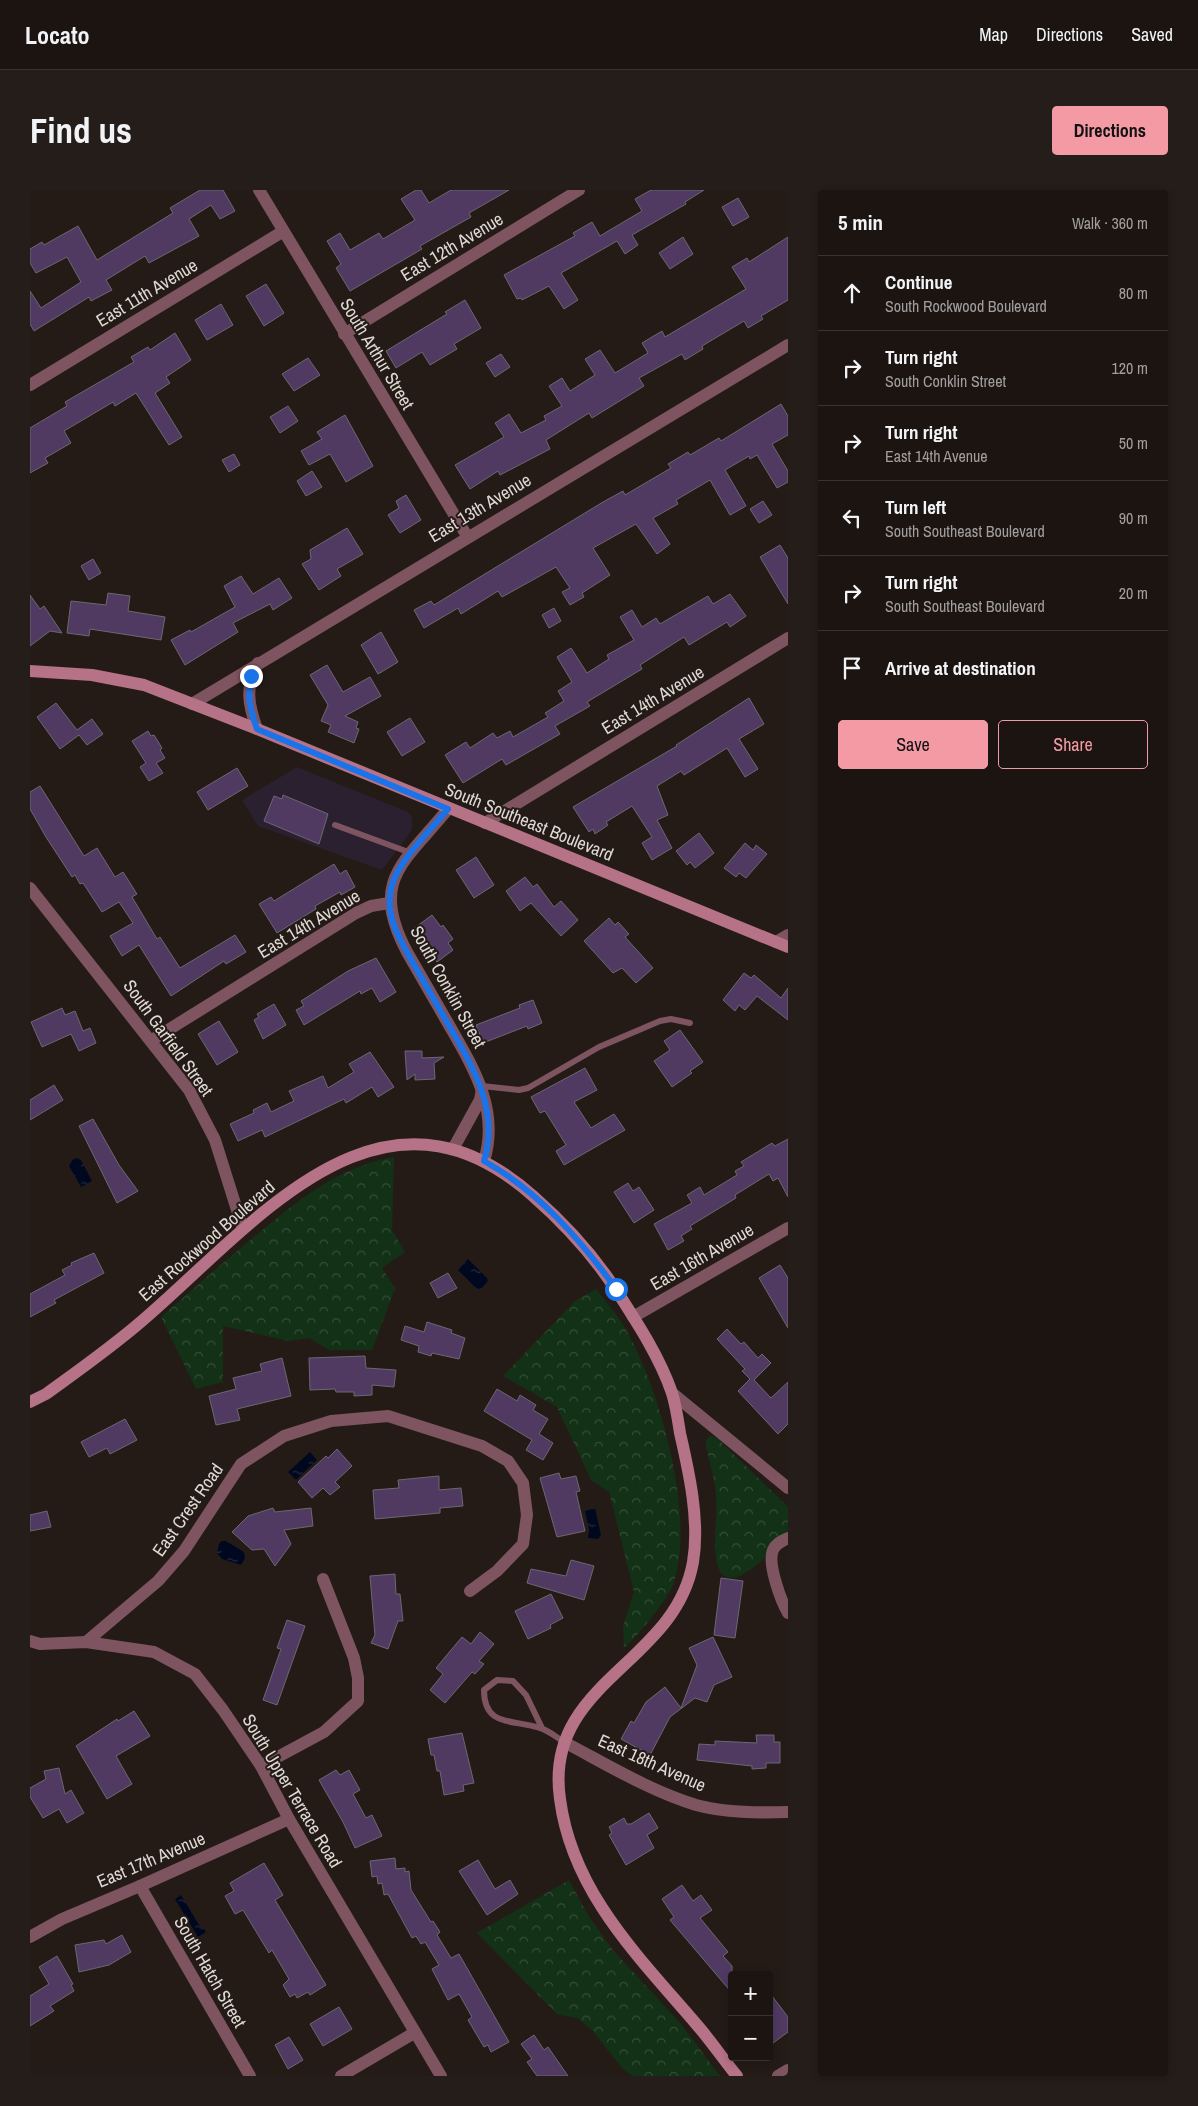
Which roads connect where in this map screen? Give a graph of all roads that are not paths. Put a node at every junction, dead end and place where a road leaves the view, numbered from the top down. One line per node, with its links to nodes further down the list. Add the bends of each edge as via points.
1 (259, 190): 3 (street, South Arthur Street)
2 (579, 190): 4 (street, East 12th Avenue)
3 (282, 232): 4 (street, South Arthur Street); 6 (street, East 11th Avenue)
4 (344, 334): 7 (street, South Arthur Street)
5 (788, 345): 7 (street, East 13th Avenue)
6 (30, 385)
7 (467, 536): 9 (street, East 13th Avenue)
8 (788, 638): 14 (street, East 14th Avenue)
9 (258, 663): 11 (street, East 13th Avenue); 12 (street, via 248,690)
10 (30, 671): 11 (street, South Southeast Boulevard, via 92,674 135,683)
11 (192, 704): 12 (street, South Southeast Boulevard)
12 (257, 729): 13 (street, South Southeast Boulevard)
13 (448, 809): 14 (street, South Southeast Boulevard); 16 (street, East 14th Avenue)
14 (484, 823): 20 (street, South Southeast Boulevard)
15 (335, 825): 16 (lane)
16 (412, 854): 18 (street, East 14th Avenue, via 395,877)
17 (30, 888): 22 (street, South Garfield Street)
18 (389, 903): 22 (street, East 14th Avenue, via 356,913); 23 (street, South Conklin Street, via 401,941)
19 (788, 935): 20 (street)
20 (782, 945)
21 (690, 1023): 23 (lane, via 660,1021 599,1047 519,1090)
22 (152, 1040): 27 (street, South Garfield Street, via 189,1090 215,1140)
23 (482, 1086): 24 (street, via 480,1100); 25 (street, South Conklin Street, via 488,1119 488,1146)
24 (453, 1149): 25 (street, East Rockwood Boulevard); 27 (street, East Rockwood Boulevard, via 407,1143 362,1152 312,1178)
25 (484, 1161): 28 (street, East Rockwood Boulevard, via 522,1186 565,1226 601,1269)
26 (788, 1228): 28 (street, East 16th Avenue)
27 (243, 1229): 30 (street, East Rockwood Boulevard, via 140,1323 53,1389)
28 (633, 1317): 29 (street, East Rockwood Boulevard)
29 (672, 1393): 31 (street); 39 (street, East Rockwood Boulevard, via 690,1476 693,1562 679,1603 649,1644 593,1694)
30 (30, 1402)
31 (788, 1488)
32 (788, 1538): 35 (street, via 777,1544 772,1553 776,1589)
33 (323, 1579): 40 (street, via 354,1658 358,1701 324,1732)
34 (470, 1591): 37 (street, East Crest Road, via 498,1571 523,1544 527,1515 523,1483 508,1461 482,1446 388,1416 331,1421 284,1436 241,1464 184,1551 158,1581)
35 (788, 1613)
36 (30, 1641): 37 (street, South Upper Terrace Road, via 40,1644)
37 (86, 1642): 40 (street, South Upper Terrace Road, via 154,1652 195,1674)
38 (542, 1728): 38 (lane, via 493,1717 486,1710 484,1690 497,1680 513,1681 529,1700); 39 (lane)
39 (564, 1742): 41 (street, East 18th Avenue, via 638,1780 697,1805 756,1814); 50 (street, East Rockwood Boulevard, via 557,1767 558,1784 572,1854 598,1902 629,1947 699,2027)
40 (261, 1766): 42 (street, South Upper Terrace Road)
41 (788, 1812)
42 (289, 1819): 43 (street, East 17th Avenue); 45 (street, South Upper Terrace Road)
43 (140, 1886): 44 (street, East 17th Avenue, via 62,1919); 47 (street, South Hatch Street)
44 (30, 1937)
45 (414, 2033): 48 (street); 49 (street, South Upper Terrace Road)
46 (788, 2070): 51 (street)
47 (250, 2076)
48 (341, 2076)
49 (441, 2076)
50 (736, 2076)
51 (778, 2076)

